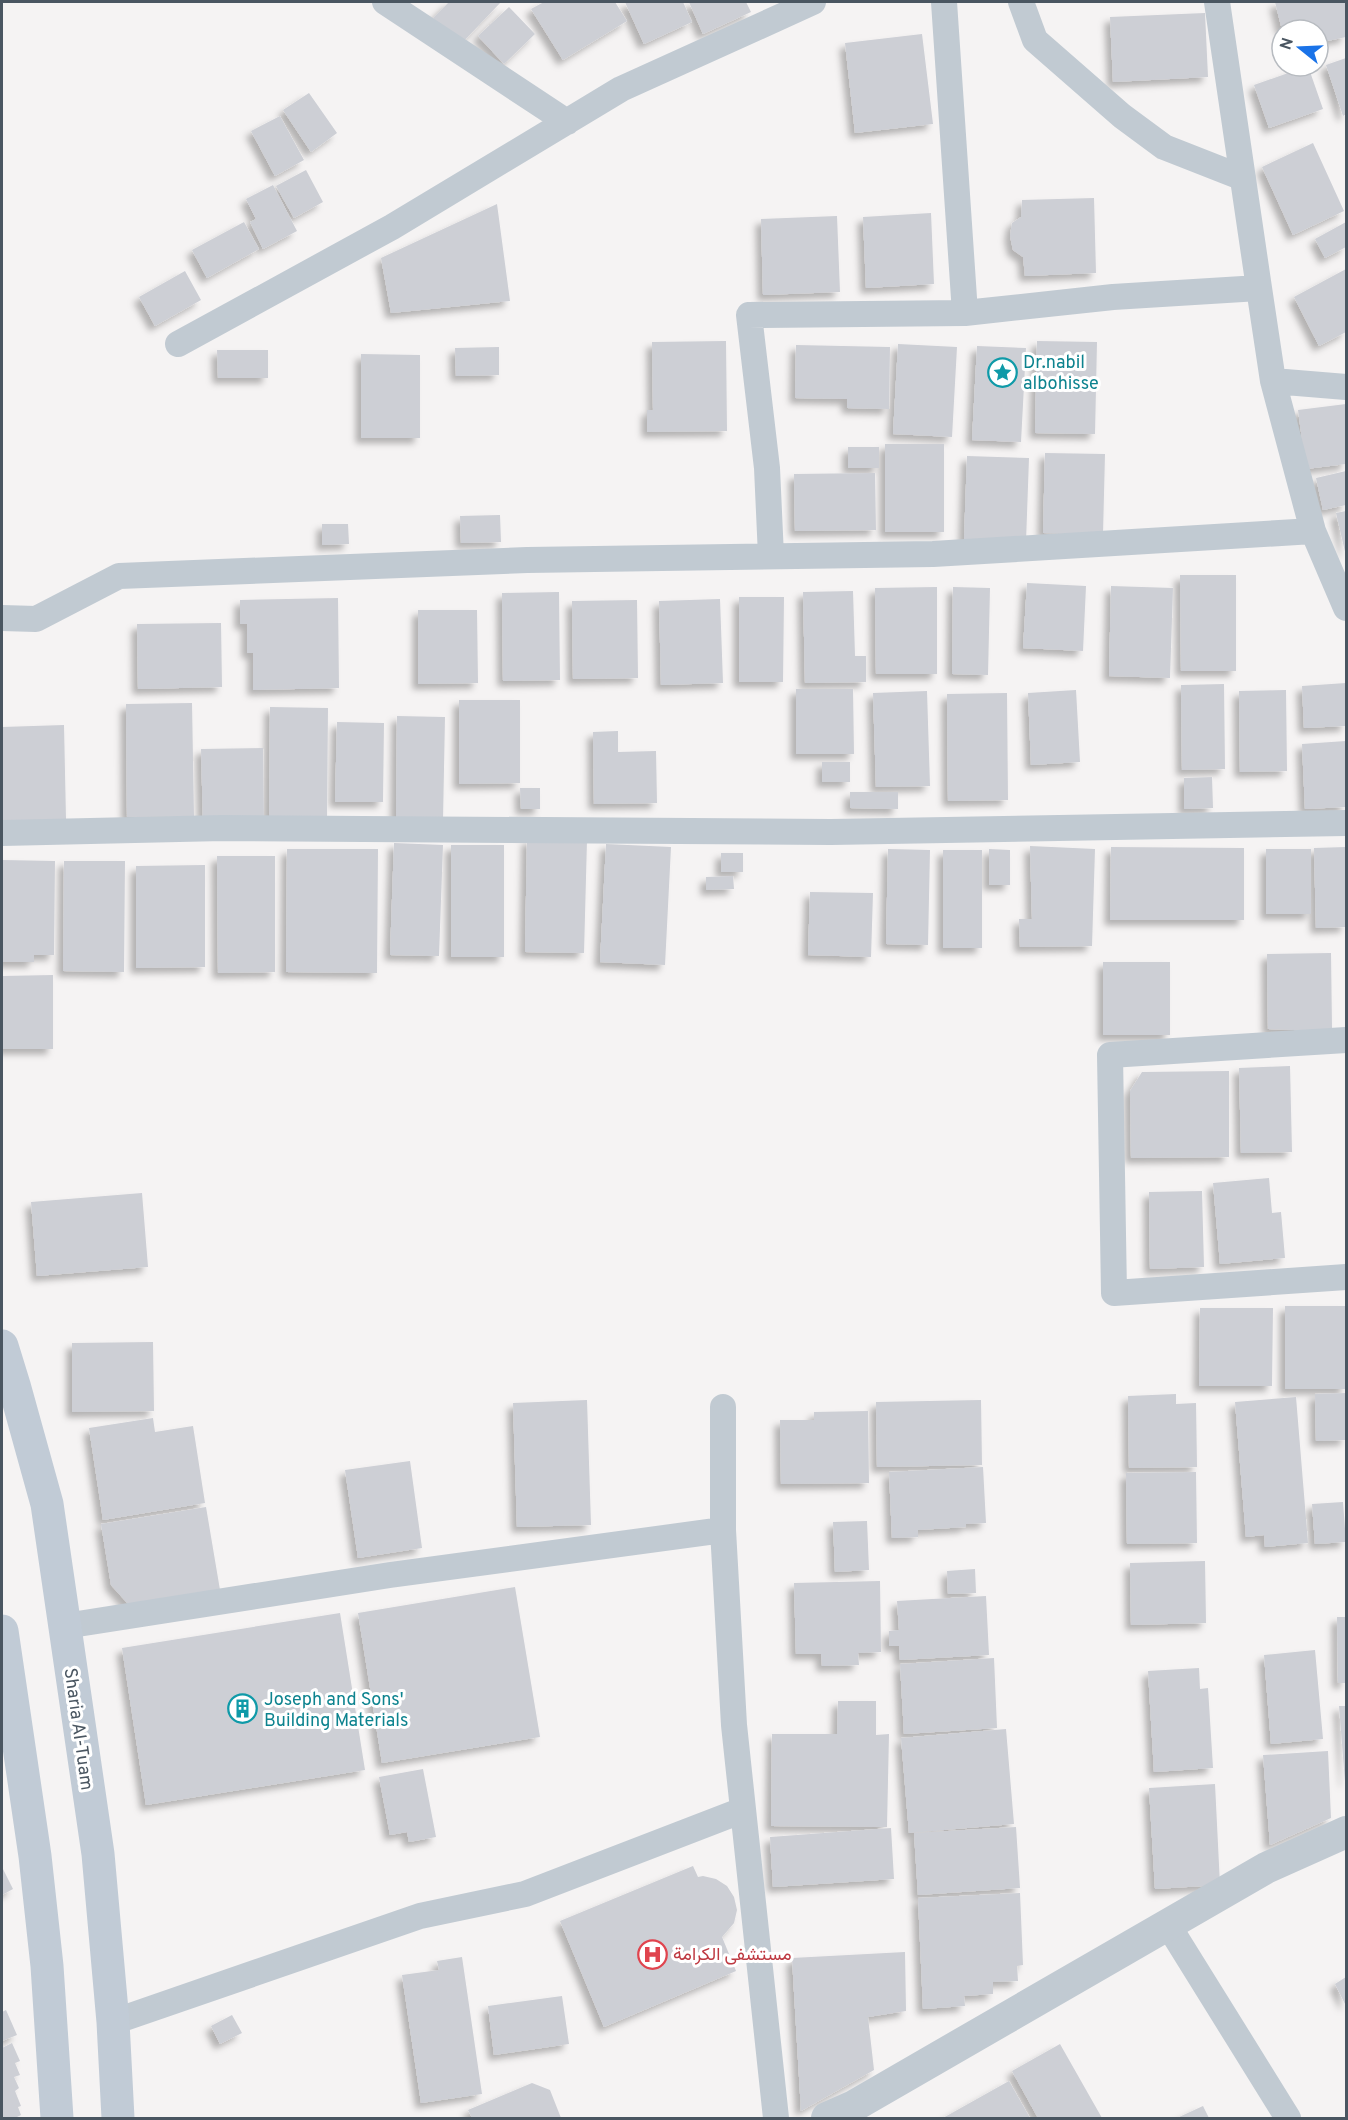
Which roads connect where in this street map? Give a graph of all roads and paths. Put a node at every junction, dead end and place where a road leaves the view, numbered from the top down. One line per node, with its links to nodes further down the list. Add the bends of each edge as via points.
1 (385, 2): 6 (street)
2 (813, 2): 6 (street, via 621,89)
3 (944, 2): 9 (street)
4 (1022, 2): 7 (street, via 1035,40 1122,116 1164,147)
5 (1217, 2): 7 (street)
6 (567, 122): 10 (street, via 392,227)
7 (1243, 178): 8 (street)
8 (1259, 288): 9 (street, via 1113,297); 11 (street)
9 (965, 313): 14 (street, via 749,315 766,468)
10 (178, 344)
11 (1273, 381): 12 (street); 13 (street)
12 (1347, 387)
13 (1313, 531): 14 (street, via 933,554); 15 (street)
14 (771, 556): 16 (street, via 527,560 119,576 36,619)
15 (1347, 608)
16 (2, 618)
17 (1347, 823): 18 (street, via 831,832 223,828)
18 (2, 833)
19 (1347, 1040): 20 (street, via 1110,1055 1114,1293)
20 (1347, 1277)
21 (2, 1346): 24 (main road, Sharia Al-Tuam, via 47,1504)
22 (723, 1407): 23 (street)
23 (723, 1530): 24 (street, via 390,1575); 26 (street)
24 (65, 1626): 29 (main road, Sharia Al-Tuam, via 98,1854)
25 (2, 1631): 30 (main road, via 35,1856)
26 (743, 1810): 29 (street, via 525,1894 420,1916); 32 (street)
27 (1347, 1832): 28 (street, via 1266,1868)
28 (1168, 1925): 33 (street); 34 (street)
29 (113, 2022): 31 (main road, Sharia Al-Tuam)
30 (57, 2118)
31 (118, 2118)
32 (776, 2118)
33 (827, 2118)
34 (1288, 2118)

